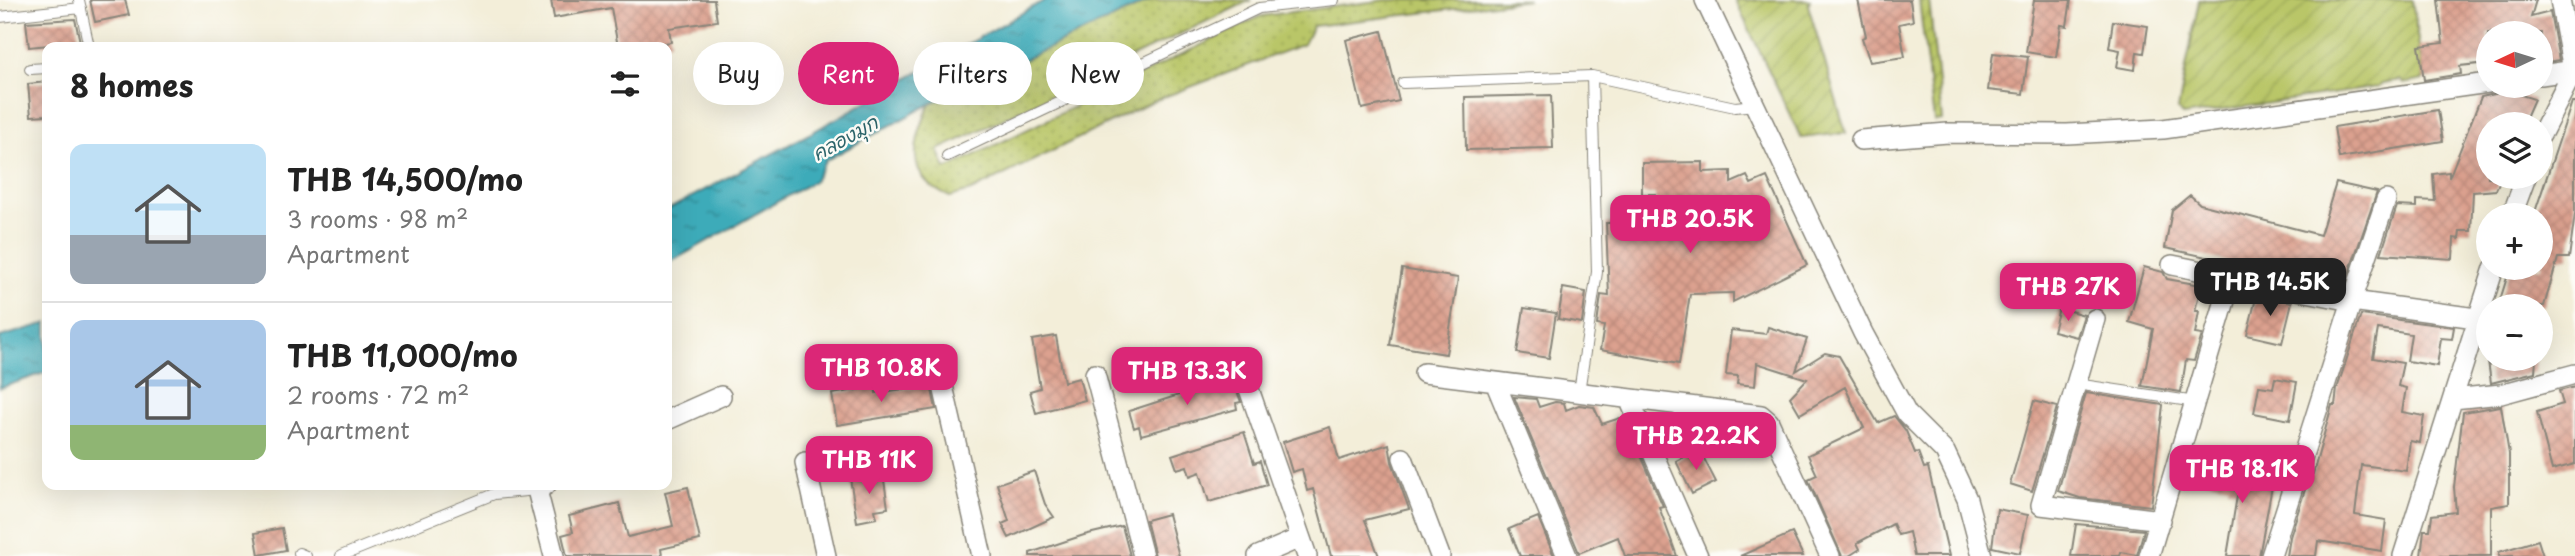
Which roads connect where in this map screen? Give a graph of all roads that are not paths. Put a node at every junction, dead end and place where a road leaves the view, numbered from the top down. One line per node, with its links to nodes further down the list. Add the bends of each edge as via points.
1 (1334, 0): 17 (lane, via 1259,8)
2 (1705, 0): 14 (street)
3 (2560, 0): 9 (street)
4 (80, 4): 5 (lane); 6 (lane)
5 (0, 17)
6 (88, 42)
7 (42, 68): 8 (lane)
8 (30, 69)
9 (2574, 69): 10 (street); 15 (street)
10 (2553, 73)
11 (1592, 76): 12 (lane); 14 (lane, via 1735,107); 31 (lane, via 1597,272)
12 (1403, 83)
13 (2476, 85): 16 (street, via 2163,128 2067,134 1948,133)
14 (1755, 105): 53 (street, via 1863,333 1907,414 1945,452 1967,499)
15 (2552, 112)
16 (1861, 140)
17 (947, 156)
18 (2386, 200): 21 (street)
19 (2172, 265): 20 (street)
20 (2232, 277): 21 (street); 35 (street)
21 (2352, 301): 22 (street); 55 (street)
22 (2476, 318): 34 (street)
23 (2095, 319): 29 (street)
24 (1242, 369): 42 (street)
25 (1424, 373): 28 (street)
26 (1095, 374): 47 (street)
27 (2575, 374): 34 (street, via 2501,394)
28 (1495, 382): 31 (street); 50 (street)
29 (2076, 384): 35 (lane); 41 (street, via 2041,505)
30 (943, 386): 46 (street)
31 (1579, 392): 33 (street)
32 (721, 396): 36 (street)
33 (1629, 399): 51 (street); 52 (street, via 1762,415)
34 (2453, 399): 56 (street)
35 (2196, 402): 41 (street)
36 (672, 418)
37 (1403, 458): 49 (street)
38 (805, 462): 45 (street)
39 (525, 490): 43 (lane, via 494,494)
40 (541, 490): 44 (street)
41 (2161, 520): 54 (street)
42 (1304, 547): 48 (street)
43 (341, 556)
44 (554, 556)
45 (826, 556)
46 (982, 556)
47 (1143, 556)
48 (1258, 556)
49 (1440, 556)
50 (1567, 556)
51 (1698, 556)
52 (1830, 556)
53 (1982, 556)
54 (2149, 556)
55 (2271, 556)
56 (2403, 556)

